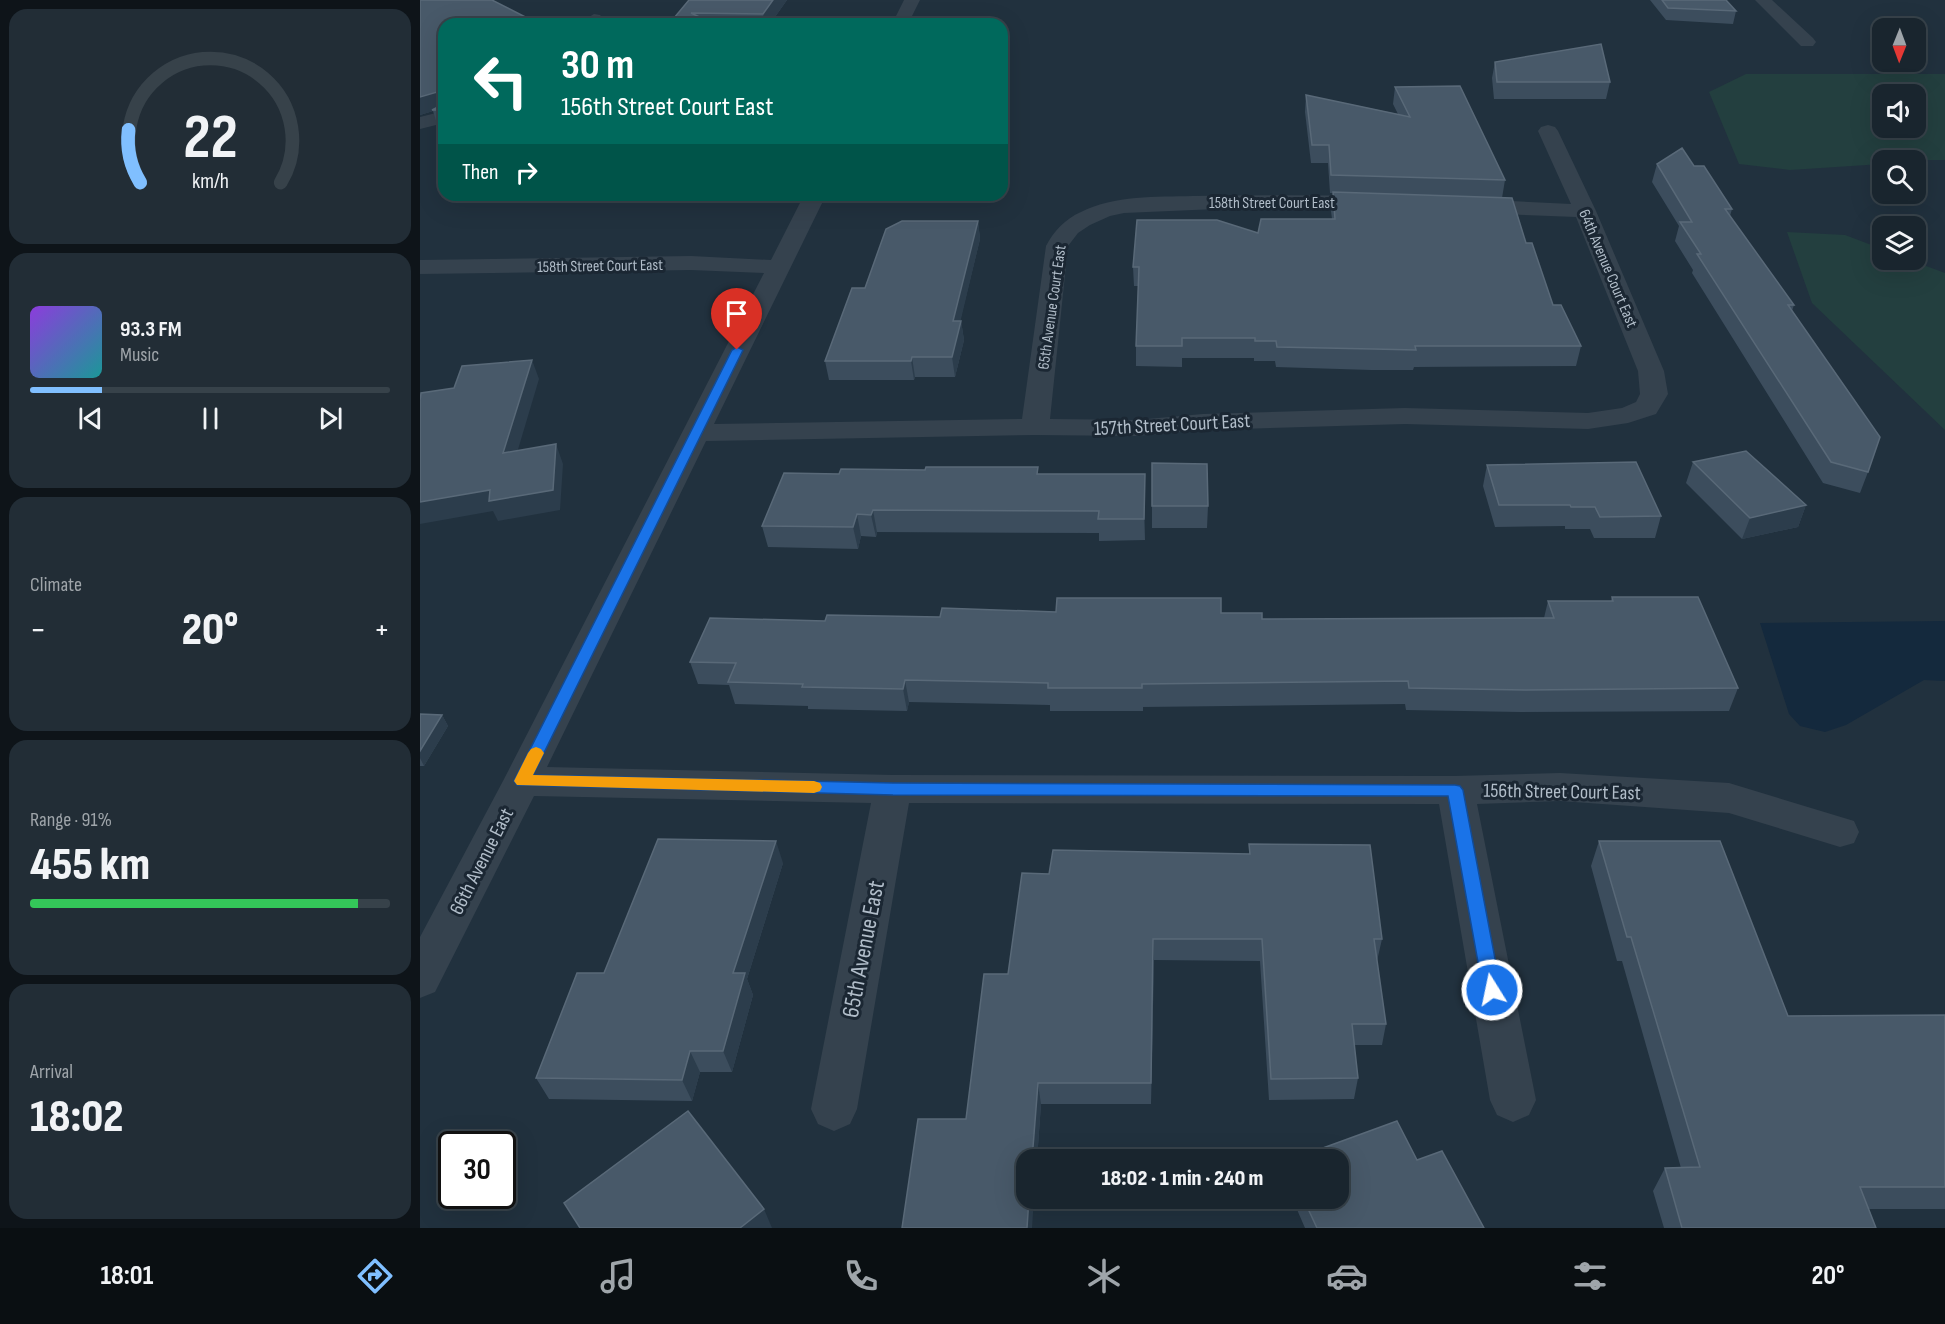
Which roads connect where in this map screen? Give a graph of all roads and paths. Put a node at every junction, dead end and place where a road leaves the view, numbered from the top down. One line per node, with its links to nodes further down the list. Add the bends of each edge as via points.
1 (912, 0): 3 (street)
2 (1762, 0): 4 (street)
3 (903, 18)
4 (1807, 42)
5 (438, 118): 6 (street)
6 (420, 123)
7 (1548, 131): 12 (street, 64th Avenue Court East)
8 (812, 201): 14 (street, 66th Avenue East)
9 (1392, 203): 11 (street, 158th Street Court East, via 1231,202)
10 (1449, 205): 12 (street)
11 (1103, 211): 16 (street, 65th Avenue Court East, via 1076,224 1063,234 1057,246)
12 (1585, 211): 15 (street, 64th Avenue Court East, via 1651,371 1654,394)
13 (420, 267): 14 (street, 158th Street Court East, via 691,263)
14 (780, 267): 17 (street, 66th Avenue East)
15 (1646, 408): 16 (street, 157th Street Court East, via 1588,421 1406,416 1203,422 1136,428)
16 (1035, 427): 17 (street, 157th Street Court East)
17 (695, 433): 18 (street, 66th Avenue East)
18 (522, 781): 19 (street, 156th Street Court East); 22 (street, 66th Avenue East)
19 (893, 789): 20 (street, 156th Street Court East); 24 (street, 65th Avenue East)
20 (1455, 790): 21 (street, 156th Street Court East, via 1560,787 1729,798); 23 (street)
21 (1840, 832)
22 (420, 979)
23 (1513, 1100)
24 (834, 1109)

